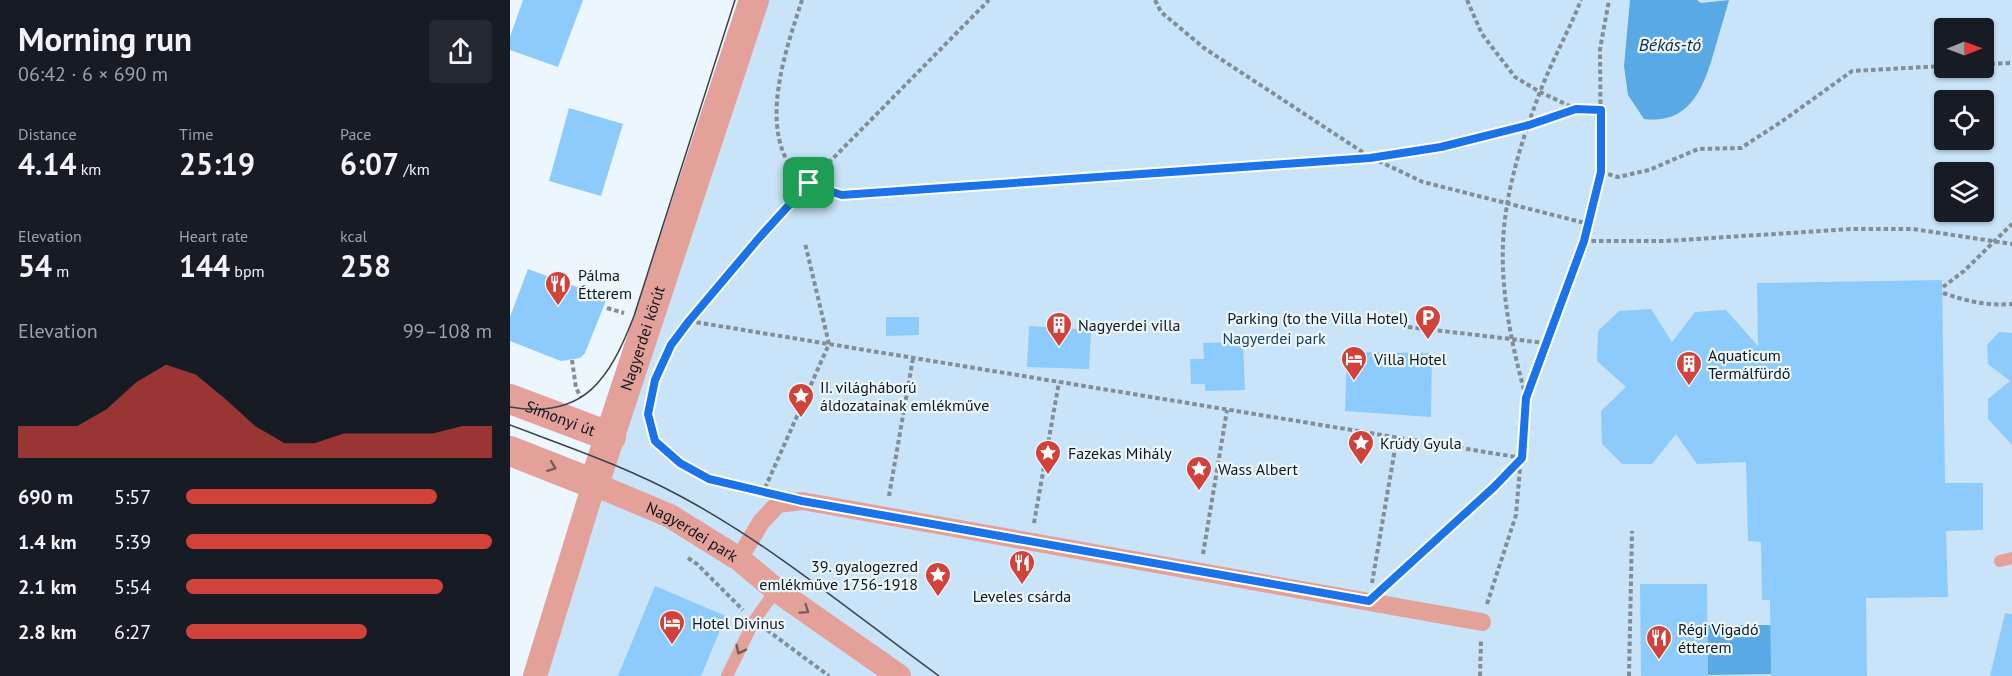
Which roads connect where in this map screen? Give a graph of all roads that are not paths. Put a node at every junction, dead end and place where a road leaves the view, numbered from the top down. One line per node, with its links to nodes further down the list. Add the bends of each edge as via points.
1 (754, 0): 3 (street, Nagyerdei körút)
2 (510, 399): 3 (street, Simonyi út)
3 (610, 437): 5 (street, Nagyerdei körút)
4 (510, 451): 5 (street, one-way to 5)
5 (594, 484): 6 (street, Nagyerdei park, via 670,516); 9 (street, Nagyerdei körút)
6 (739, 559): 7 (street, Nagyerdei park); 8 (street, via 761,522 778,504 802,501)
7 (776, 590): 10 (lane, one-way to 10, via 754,621); 11 (street, Nagyerdei park, one-way to 11)
8 (1482, 621)
9 (535, 676)
10 (727, 676)
11 (899, 676)

